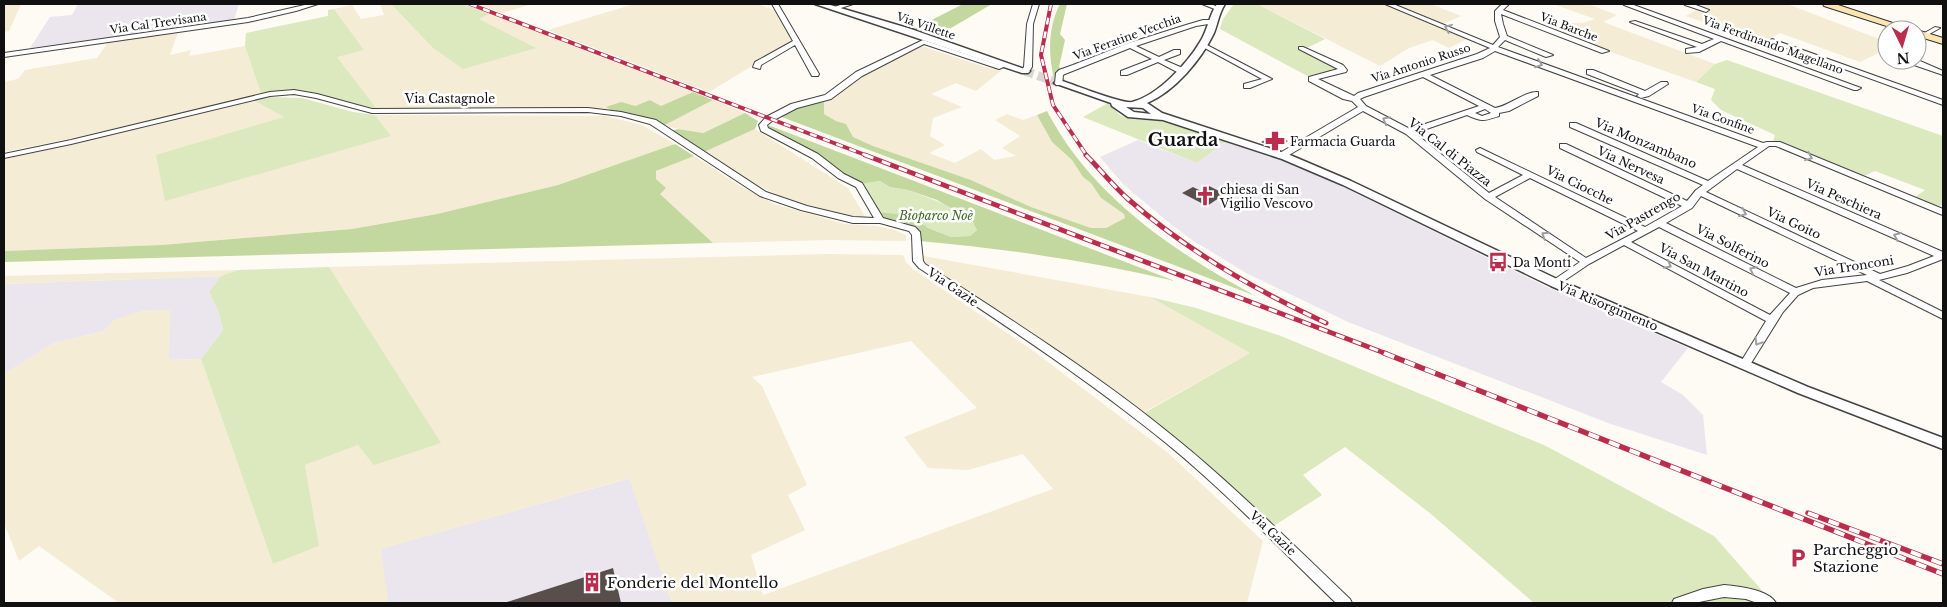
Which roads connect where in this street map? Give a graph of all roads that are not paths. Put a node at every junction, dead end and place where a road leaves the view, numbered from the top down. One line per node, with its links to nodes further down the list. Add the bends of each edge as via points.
1 (315, 4): 35 (street, Via Cal Trevisana, via 248,20)
2 (775, 4): 25 (street)
3 (819, 4): 13 (street, Via Villette)
4 (850, 4): 13 (street)
5 (1036, 4): 42 (street, via 1030,24)
6 (1205, 4): 12 (street)
7 (1388, 4): 29 (street, Via Confine, one-way to 7)
8 (1506, 4): 14 (street)
9 (1626, 4): 23 (street, Via Ferdinando Magellano)
10 (1687, 4): 15 (street)
11 (1827, 4): 16 (main road)
12 (1219, 6): 17 (street)
13 (835, 8): 38 (street, Via Villette)
14 (1498, 10): 22 (street, via 1498,23); 32 (street, Via Barche)
15 (1706, 10)
16 (1877, 20)
17 (1213, 22): 27 (street); 48 (street, Via Feratine Vecchia, via 1149,39 1062,72 1058,75)
18 (1634, 22): 30 (street)
19 (1936, 28): 20 (street)
20 (1927, 32)
21 (1927, 36): 24 (main road)
22 (1504, 37): 29 (street); 36 (street)
23 (1721, 38): 30 (street); 51 (street, Via Ferdinando Magellano)
24 (1943, 41)
25 (796, 42): 39 (street); 46 (street)
26 (1772, 42): 57 (street)
27 (1203, 45): 41 (street); 50 (street, via 1268,79)
28 (1133, 47): 37 (street)
29 (1493, 47): 47 (street, Via Antonio Russo, via 1480,56); 56 (street, Via Confine, one-way to 56)
30 (1703, 47): 33 (street)
31 (1301, 48): 55 (street, Via Cal di Piazza, via 1343,70 1312,79)
32 (1605, 51)
33 (1688, 51)
34 (1177, 52): 37 (street)
35 (4, 55)
36 (1549, 56)
37 (1158, 60): 41 (street); 44 (street)
38 (1004, 65): 42 (street, Via Villette); 80 (street, via 999,67 923,42 859,74 828,98 794,106 765,122 764,129 815,156 859,185)
39 (757, 67)
40 (1927, 67): 45 (street)
41 (1182, 71): 54 (street)
42 (1025, 72)
43 (1590, 72): 53 (street)
44 (1124, 73)
45 (1943, 73)
46 (815, 74)
47 (1424, 76): 55 (street, Via Antonio Russo); 59 (street)
48 (1059, 83): 58 (street, Via Risorgimento)
49 (1664, 84): 53 (street)
50 (1247, 86)
51 (1857, 88)
52 (1535, 94): 62 (street)
53 (1646, 94): 56 (street)
54 (1154, 96): 58 (street); 60 (street)
55 (1355, 99): 61 (street, Via Cal di Piazza)
56 (1636, 99): 69 (street, Via Confine)
57 (1943, 103)
58 (1130, 106): 60 (street, Via Risorgimento); 64 (street, Via Risorgimento, via 1131,115)
59 (1485, 107): 62 (street); 63 (street)
60 (1150, 108): 64 (street, via 1150,114); 65 (street, Via Risorgimento)
61 (1364, 108): 67 (street, Via Cal di Piazza, one-way to 61); 72 (street)
62 (1494, 111): 63 (street, via 1496,114 1482,119)
63 (1468, 113): 67 (street)
64 (1142, 116): 65 (street, Via Risorgimento)
65 (1171, 120): 72 (street, Via Risorgimento)
66 (1573, 126): 75 (street, Via Monzambano)
67 (1409, 132): 77 (street, Via Cal di Piazza)
68 (1563, 146): 78 (street, Via Nervesa)
69 (1764, 146): 73 (street, Via Pastrengo); 79 (street, Via Confine, one-way to 79, via 1777,144)
70 (1480, 150): 74 (street, Via Ciocche)
71 (4, 156): 80 (street, Via Castagnole, via 270,94 294,92 372,111 605,111 653,122 763,194 853,220)
72 (1282, 156): 87 (street, Via Risorgimento, via 1347,183)
73 (1736, 165): 75 (street, Via Pastrengo); 84 (street, Via Peschiera, one-way to 73)
74 (1530, 174): 77 (street, Via Ciocche); 82 (street, Via Ciocche)
75 (1709, 184): 76 (street, Via Pastrengo)
76 (1699, 192): 78 (street, Via Pastrengo); 86 (street, Via Goito, one-way to 86)
77 (1488, 197): 85 (street, Via Cal di Piazza, one-way to 77)
78 (1689, 206): 81 (street, Via Pastrengo)
79 (1943, 212)
80 (880, 220): 93 (street, Via Gazie, via 912,229 919,241 918,261 922,266 1073,366 1170,440)
81 (1659, 223): 82 (street, Via Pastrengo); 88 (street, Via Solferino, one-way to 81)
82 (1646, 231): 83 (street, Via Pastrengo)
83 (1625, 242): 85 (street, Via Pastrengo); 90 (street, Via San Martino, one-way to 90)
84 (1943, 255): 86 (street, Via Tronconi, via 1922,265)
85 (1586, 262): 87 (street, Via Pastrengo)
86 (1873, 277): 88 (street, Via Tronconi, via 1812,285); 89 (street, Via Goito)
87 (1555, 283): 91 (street, Via Risorgimento)
88 (1796, 292): 90 (street)
89 (1943, 316)
90 (1772, 320): 91 (street, one-way to 91)
91 (1744, 365): 92 (street, Via Risorgimento)
92 (1941, 442)
93 (1345, 603)
94 (1679, 603): 95 (street, via 1726,590 1743,591)
95 (1770, 603)

